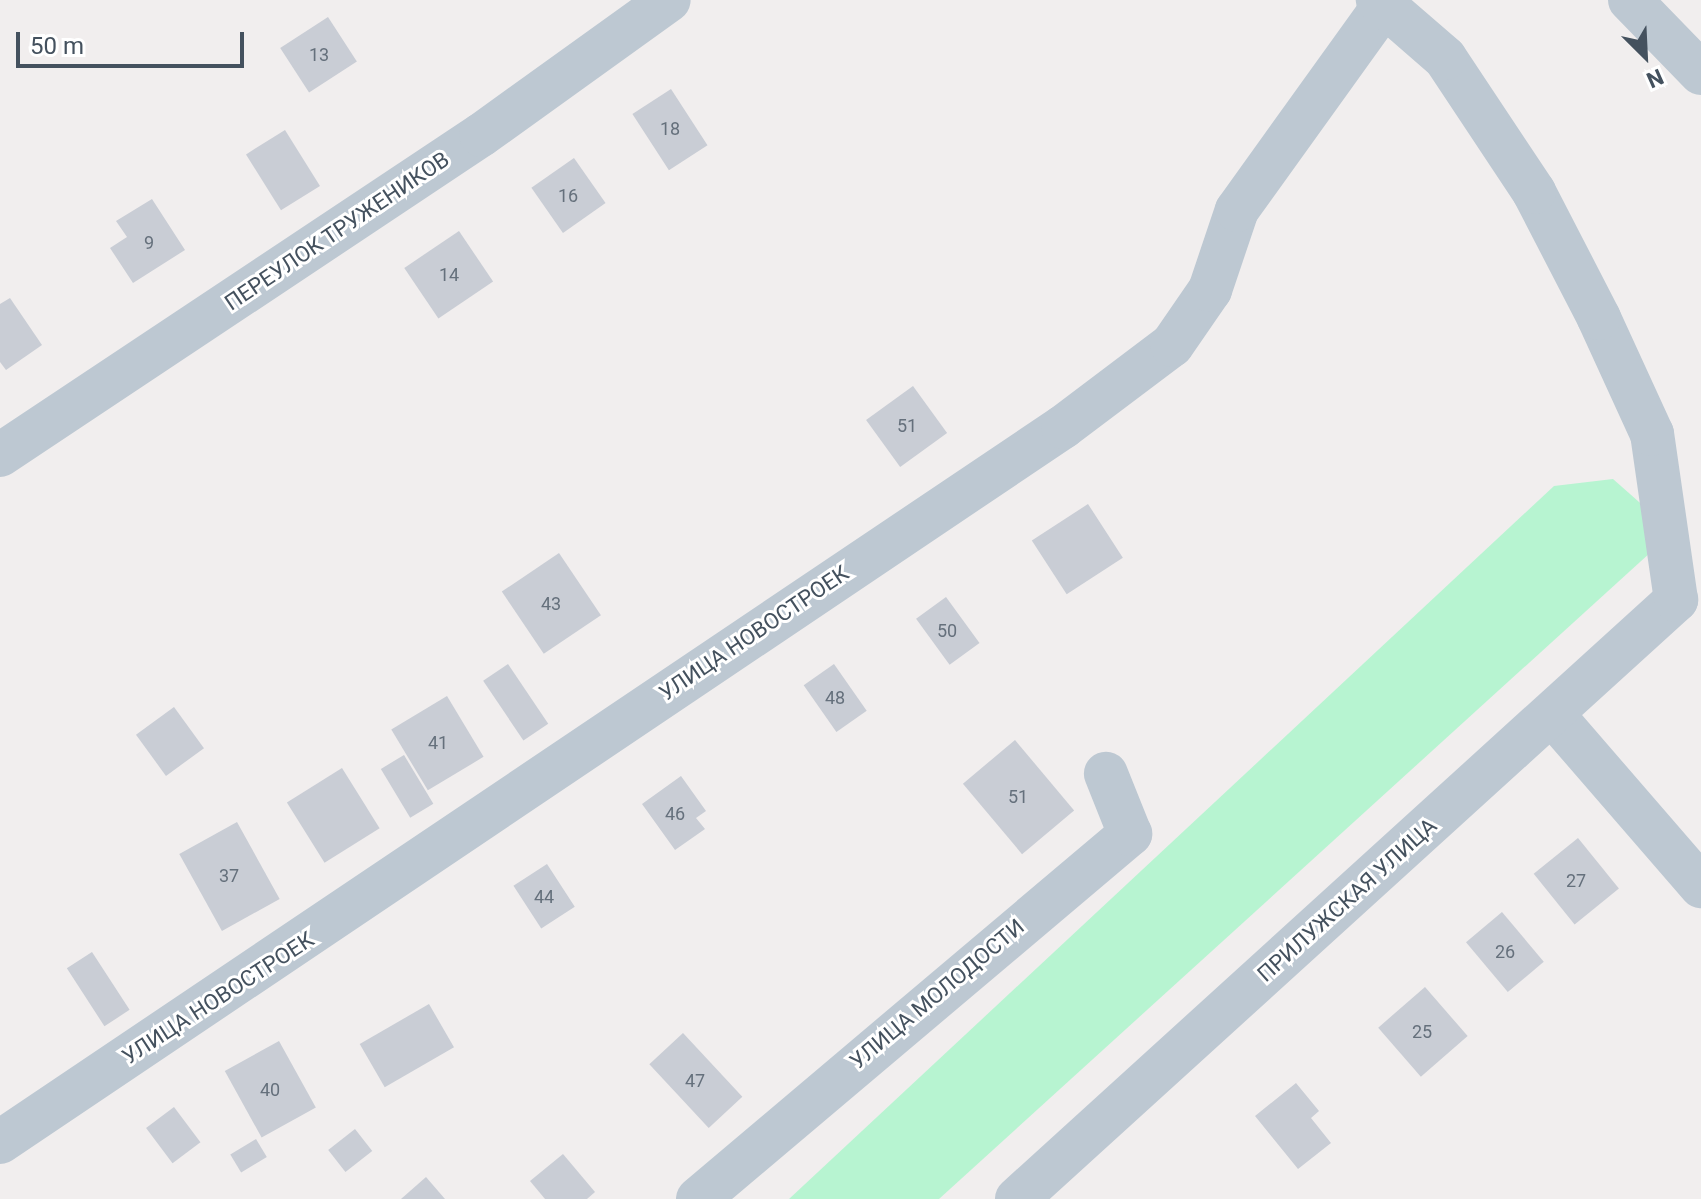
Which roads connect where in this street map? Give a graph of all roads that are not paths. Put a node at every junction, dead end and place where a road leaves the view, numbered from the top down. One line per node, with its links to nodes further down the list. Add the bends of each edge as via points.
1 (669, 0): 5 (street, ПЕРЕУЛОК ТРУЖЕНИКОВ, via 481,135)
2 (1630, 0): 4 (street)
3 (1381, 4): 6 (street, ПРИЛУЖСКАЯ УЛИЦА, via 1445,58 1534,192 1652,434 1676,600); 9 (street, УЛИЦА НОВОСТРОЕК, via 1237,210 1210,290 1172,345 1063,427)
4 (1701, 73)
5 (0, 455)
6 (1552, 714): 8 (street); 11 (street, ПРИЛУЖСКАЯ УЛИЦА)
7 (1106, 774): 10 (street, УЛИЦА МОЛОДОСТИ, via 1130,834)
8 (1701, 886)
9 (0, 1142)
10 (698, 1199)
11 (1017, 1199)

